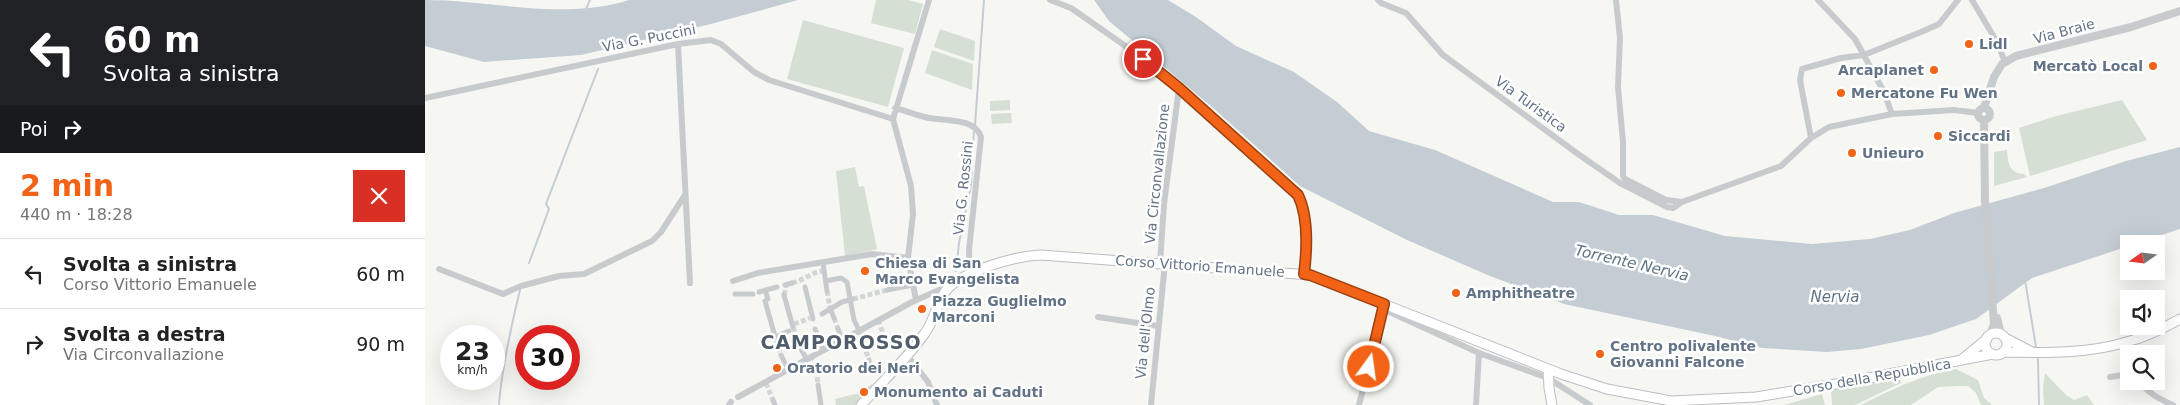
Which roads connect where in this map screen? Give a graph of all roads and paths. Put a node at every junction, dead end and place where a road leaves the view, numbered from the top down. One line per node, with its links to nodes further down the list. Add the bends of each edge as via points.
1 (929, 0): 16 (street)
2 (1050, 0): 14 (street, Via Circonvallazione, via 1071,8)
3 (1379, 0): 22 (street, Via Turistica, via 1406,13 1443,55 1620,183 1667,207 1673,208)
4 (1818, 0): 12 (street, via 1845,28)
5 (1958, 0): 12 (street, via 1939,24)
6 (1972, 0): 13 (street)
7 (1616, 1): 22 (street, via 1620,38 1623,176 1666,200)
8 (2180, 11): 13 (street, Via Braie, via 2016,56)
9 (720, 35): 10 (street)
10 (711, 40): 11 (street, Via G. Puccini); 19 (street, Via G. Puccini, via 769,80)
11 (677, 44): 15 (street, Via G. Puccini); 21 (street)
12 (1864, 55): 18 (street); 20 (street, via 1802,69 1800,80)
13 (2005, 62): 17 (street, via 1994,77)
14 (1179, 88): 25 (street, Via Circonvallazione, via 1166,187); 27 (street, Via Circonvallazione, via 1298,195 1305,223)
15 (425, 98)
16 (895, 108): 19 (street); 28 (street, Via G. Rossini, via 971,125 980,132 969,250)
17 (1981, 111): 18 (street, Via Turistica); 49 (street)
18 (1892, 114): 20 (street, Via Turistica, via 1829,127)
19 (893, 119): 23 (street, via 911,186 913,214)
20 (1811, 138): 22 (street, Via Turistica, via 1781,166)
21 (685, 195): 26 (street, via 652,241 584,274 559,276 503,294); 31 (street)
22 (1682, 202)
23 (908, 258): 24 (street, via 872,254); 32 (street)
24 (823, 263): 29 (street, via 758,273); 30 (street)
25 (1162, 263): 27 (main road, Corso Vittorio Emanuele); 28 (main road, Corso Vittorio Emanuele, via 1041,255 1007,260); 50 (street, Via dell'Olmo)
26 (439, 269)
27 (1304, 274): 43 (main road, Corso Vittorio Emanuele)
28 (970, 276): 35 (main road, Corso Vittorio Emanuele)
29 (733, 281)
30 (826, 281): 38 (street); 41 (street, via 846,280)
31 (690, 283)
32 (913, 285): 37 (street); 42 (street)
33 (805, 286): 44 (street, via 815,317)
34 (777, 287): 36 (street)
35 (945, 289): 42 (street); 65 (main road, via 926,332)
36 (765, 290): 39 (street); 40 (street, via 775,338 792,327)
37 (887, 290)
38 (827, 292)
39 (735, 294)
40 (784, 295)
41 (852, 299): 44 (street); 54 (street, via 854,320)
42 (916, 300): 54 (street)
43 (1384, 307): 48 (main road, Corso Vittorio Emanuele); 51 (street); 81 (street)
44 (830, 309): 46 (street)
45 (1098, 317): 50 (street)
46 (834, 318)
47 (2180, 319): 62 (main road, via 2152,334 2113,346)
48 (1433, 324): 51 (street); 71 (main road, Corso Vittorio Emanuele)
49 (1996, 324): 55 (street); 56 (street)
50 (1158, 326): 80 (street, Via dell'Olmo)
51 (1424, 327): 61 (street)
52 (815, 329): 59 (street)
53 (838, 329): 57 (street)
54 (859, 330): 57 (street)
55 (2003, 336): 56 (main road); 60 (main road, via 2007,347); 62 (main road)
56 (1989, 337): 63 (main road, via 1986,348); 68 (main road, Corso della Repubblica)
57 (842, 340): 59 (street)
58 (800, 347): 66 (street)
59 (823, 349): 66 (street)
60 (2003, 352): 62 (main road); 63 (main road)
61 (1479, 353): 71 (street); 82 (street)
62 (2035, 353)
63 (1993, 354): 68 (main road, Corso della Repubblica)
64 (781, 355): 69 (street)
65 (907, 355): 78 (main road); 79 (street, via 928,382)
66 (806, 358): 69 (street)
67 (869, 360): 70 (street)
68 (1961, 360): 71 (main road, Corso della Repubblica, via 1756,397 1695,401 1647,398)
69 (787, 369): 76 (street)
70 (870, 372)
71 (1548, 374): 83 (main road); 84 (street)
72 (2120, 375): 73 (street)
73 (2110, 376)
74 (818, 385): 77 (street)
75 (2145, 390): 85 (street)
76 (738, 397)
77 (821, 405)
78 (861, 405)
79 (937, 405)
80 (1151, 405)
81 (1359, 405)
82 (1476, 405)
83 (1552, 405)
84 (1590, 405)
85 (2173, 405)

